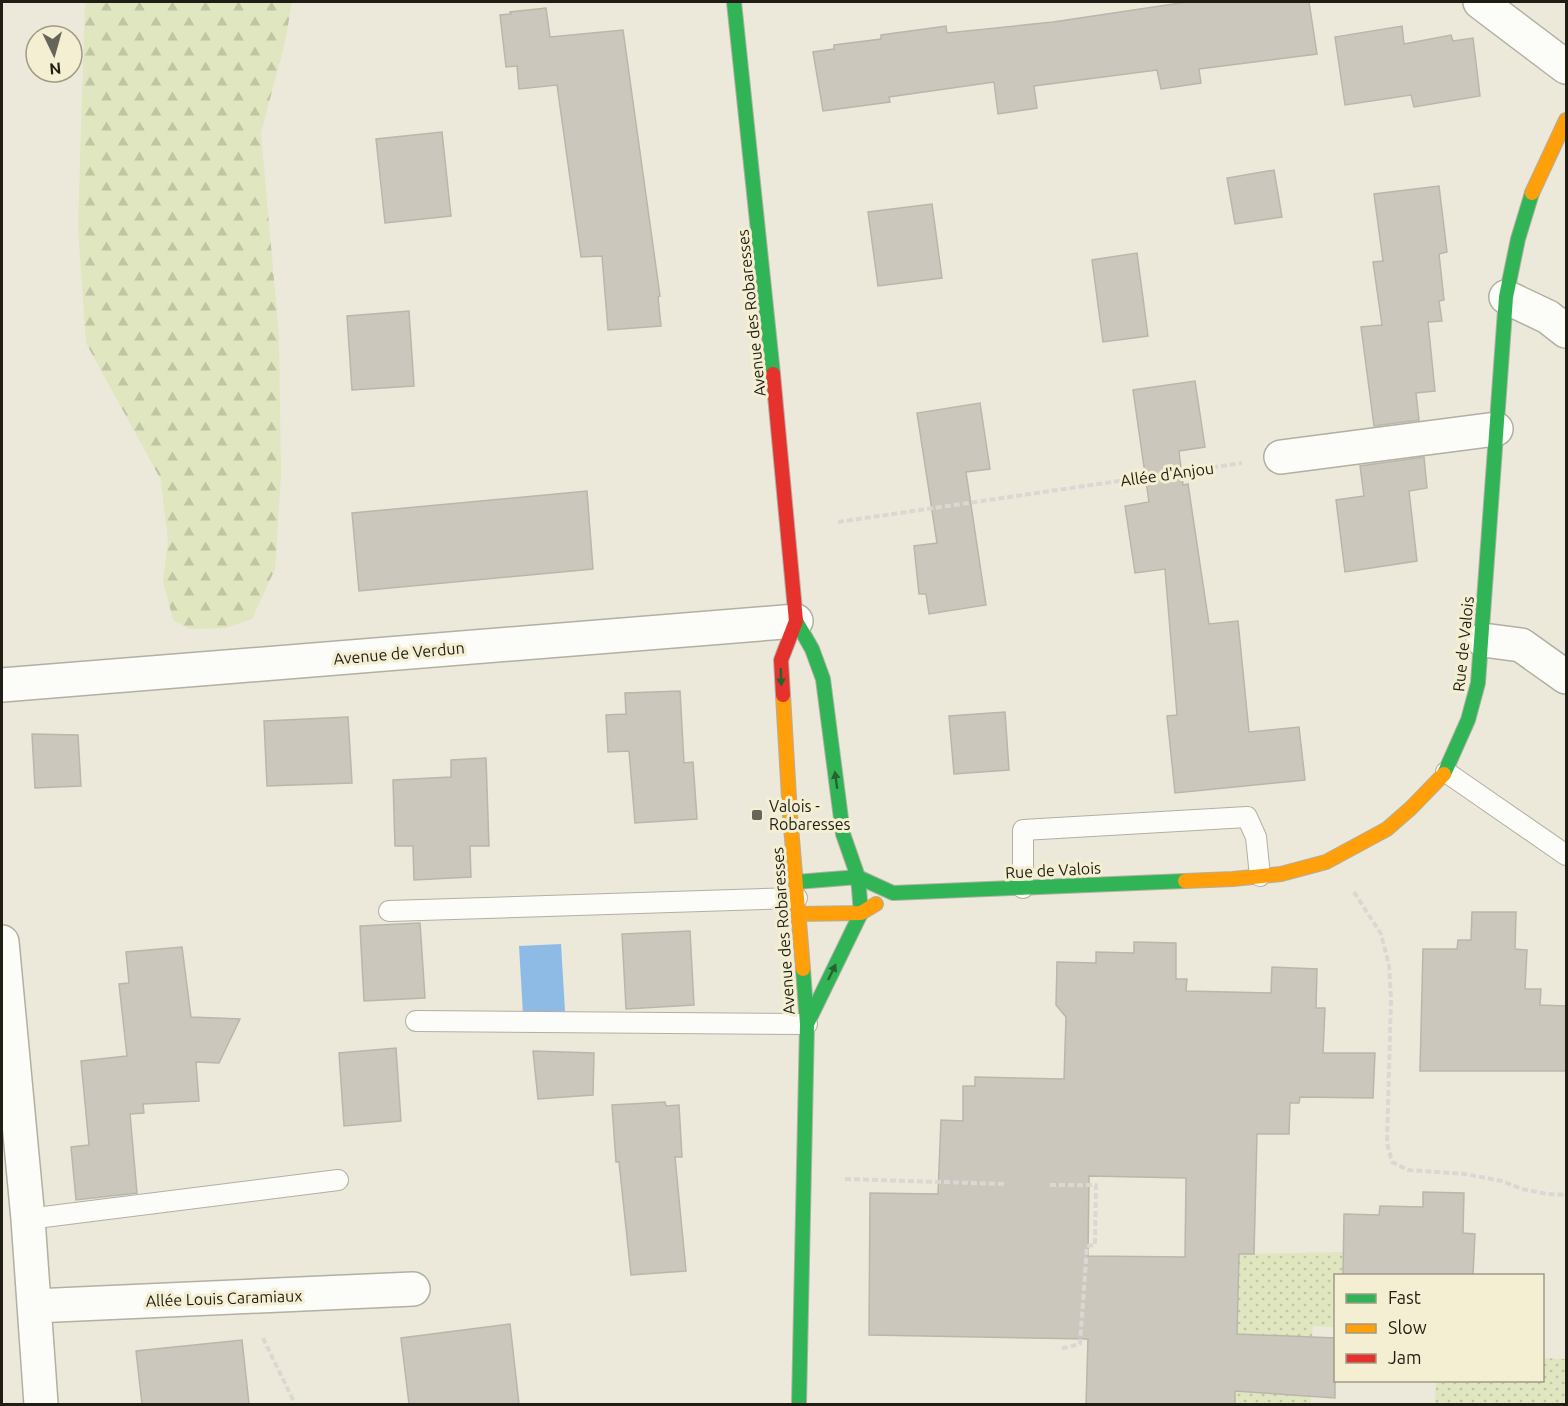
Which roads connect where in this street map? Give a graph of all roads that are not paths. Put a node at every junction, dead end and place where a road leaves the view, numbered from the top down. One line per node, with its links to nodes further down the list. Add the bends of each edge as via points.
1 (734, 2): 9 (street, Avenue des Robaresses)
2 (1480, 2): 3 (street)
3 (1566, 67)
4 (1566, 120): 5 (street, Rue de Valois, via 1528,205)
5 (1506, 297): 6 (street, via 1548,317); 7 (street, Rue de Valois)
6 (1566, 331)
7 (1496, 429): 8 (street); 10 (street, Rue de Valois)
8 (1281, 457)
9 (796, 621): 12 (street, Avenue de Verdun); 16 (street, Avenue des Robaresses, one-way to 9, via 843,834 821,671 809,639); 19 (street, Avenue des Robaresses, one-way to 19, via 781,660)
10 (1483, 640): 11 (street, via 1521,645); 13 (street, Rue de Valois, via 1479,683)
11 (1566, 677)
12 (2, 685)
13 (1446, 772): 14 (lane); 15 (street, Rue de Valois, via 1387,829 1337,857 1281,874)
14 (1566, 855)
15 (1260, 876): 17 (street, Rue de Valois); 17 (lane, via 1256,837 1247,817 1223,818 1023,830)
16 (858, 877): 18 (street); 19 (street); 21 (street, Avenue des Robaresses)
17 (1023, 888): 18 (street, Rue de Valois)
18 (893, 893): 21 (street)
19 (797, 898): 20 (lane); 21 (street); 24 (street, Avenue des Robaresses)
20 (389, 911)
21 (861, 913): 24 (street, Avenue des Robaresses, one-way to 21)
22 (2, 942): 26 (street)
23 (416, 1021): 24 (lane)
24 (807, 1024): 30 (street, Avenue des Robaresses)
25 (338, 1180): 26 (lane)
26 (28, 1219): 28 (street)
27 (413, 1289): 28 (street, Allée Louis Caramiaux)
28 (34, 1306): 29 (street)
29 (40, 1404)
30 (799, 1404)

